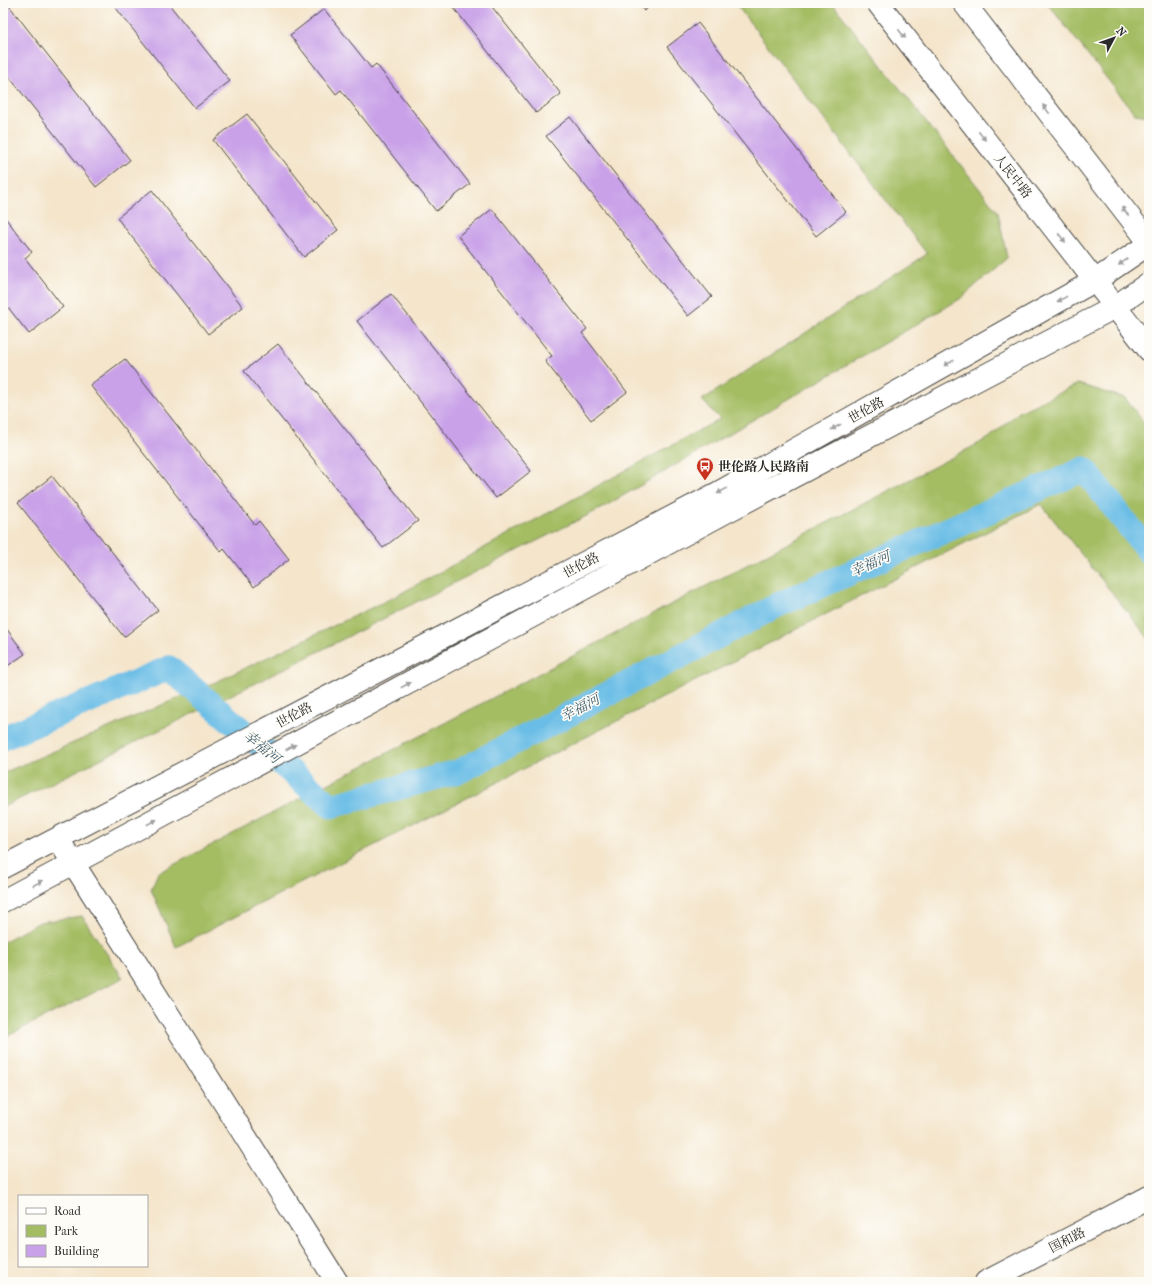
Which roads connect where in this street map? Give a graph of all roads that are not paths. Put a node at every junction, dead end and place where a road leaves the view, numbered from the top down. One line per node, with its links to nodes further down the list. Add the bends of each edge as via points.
1 (878, 3): 4 (main road, 人民中路, one-way to 4)
2 (964, 3): 3 (main road, one-way to 2)
3 (1149, 243): 4 (main road, 世伦路, one-way to 4)
4 (1096, 280): 6 (main road, 人民中路); 8 (main road, 世伦路, one-way to 8, via 716,494)
5 (1149, 283): 6 (main road, 世伦路)
6 (1115, 307): 7 (main road, 人民中路); 9 (main road, 世伦路, one-way to 6, via 731,509)
7 (1149, 350)
8 (58, 839): 9 (main road); 10 (main road, 世伦路)
9 (74, 864): 11 (main road, 世伦路, one-way to 9); 13 (main road)
10 (3, 868)
11 (3, 901)
12 (1149, 1197): 14 (main road, 国和路)
13 (337, 1282)
14 (986, 1282)

